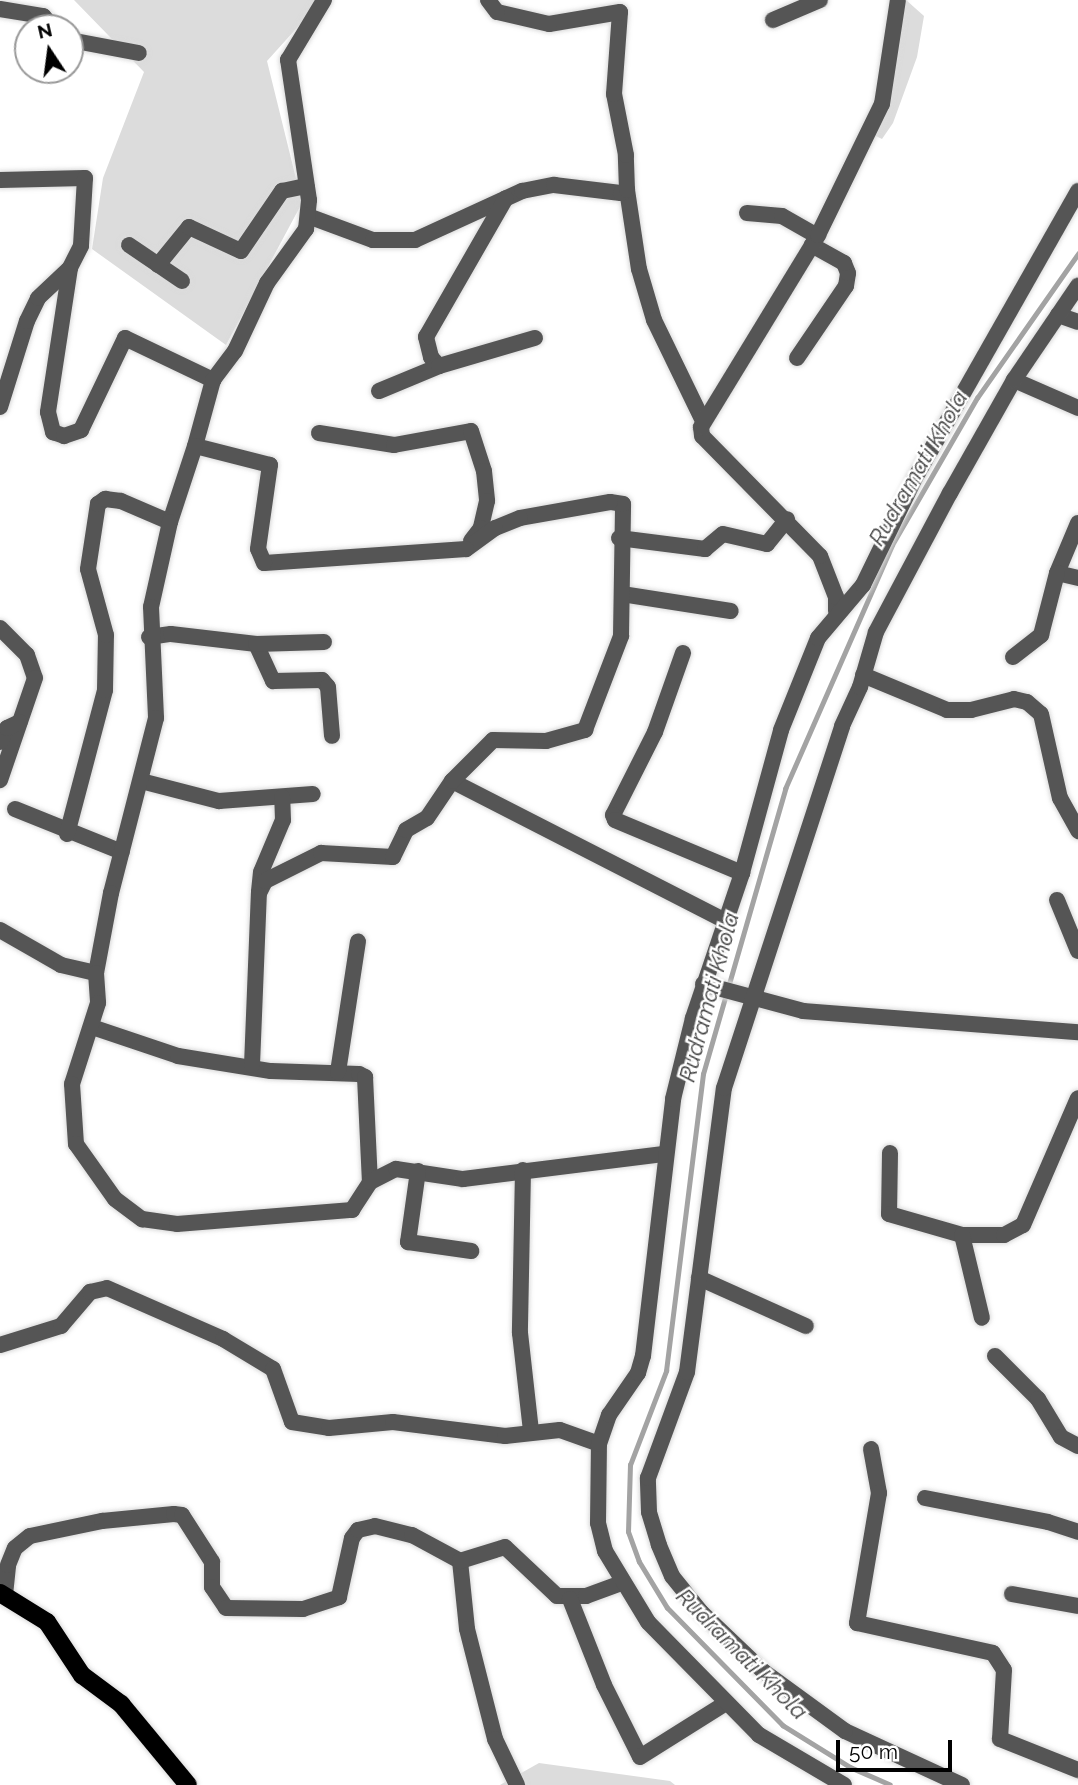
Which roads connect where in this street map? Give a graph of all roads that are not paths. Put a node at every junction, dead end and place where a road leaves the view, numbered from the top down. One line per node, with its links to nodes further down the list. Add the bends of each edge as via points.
1 (324, 0): 13 (street, via 288,60)
2 (488, 0): 5 (street, via 498,12 549,24)
3 (820, 0): 9 (street)
4 (884, 0): 6 (street)
5 (621, 6): 14 (street, via 614,94 626,155)
6 (896, 8): 19 (street, via 882,104)
7 (0, 9): 8 (street)
8 (31, 14)
9 (773, 20)
10 (84, 43): 11 (street)
11 (139, 53)
12 (0, 180): 22 (street, via 85,178 81,246)
13 (306, 186): 18 (street); 21 (street, via 282,191 241,251 189,227)
14 (627, 190): 16 (street, via 554,185); 35 (street, via 639,269 654,320)
15 (1078, 191): 47 (street, via 915,478 863,585)
16 (506, 198): 18 (street, via 415,240 373,240); 29 (street, via 426,337 431,357)
17 (747, 213): 19 (street, via 782,216)
18 (307, 215): 30 (street, via 306,229 267,283 235,351)
19 (814, 241): 28 (street, via 844,263 848,273 846,286); 35 (street)
20 (129, 245): 21 (street)
21 (158, 265): 23 (street)
22 (70, 268): 30 (street, via 48,412 53,432 64,436 81,430 125,338); 33 (street, via 38,298)
23 (182, 281)
24 (1078, 286): 25 (street)
25 (1058, 316): 26 (street); 31 (street)
26 (1078, 322)
27 (535, 338): 29 (street)
28 (797, 358)
29 (439, 366): 32 (street)
30 (212, 380): 37 (street)
31 (1014, 380): 34 (street); 54 (street, via 876,632)
32 (379, 391)
33 (0, 407)
34 (1078, 408)
35 (702, 419): 38 (street, via 702,436)
36 (318, 433): 42 (street, via 394,445 471,431 484,471 487,501 481,528)
37 (195, 446): 39 (street); 42 (street, via 270,465 258,549 264,563)
38 (787, 519): 41 (street, via 767,544 723,534 705,549); 47 (street, via 820,556 836,597)
39 (170, 522): 49 (street); 65 (street, via 121,501 105,499 99,504 88,569 106,635 105,690)
40 (1078, 523): 43 (street)
41 (619, 538): 42 (street, via 623,504 610,502 520,518 495,528); 45 (street)
42 (466, 549)
43 (1057, 573): 44 (street); 53 (street, via 1041,635)
44 (1078, 578)
45 (621, 594): 46 (street); 59 (street, via 621,636 585,730 547,741 493,740)
46 (731, 611)
47 (836, 611): 67 (street, via 818,638 781,730)
48 (0, 628): 55 (street, via 34,667 33,689)
49 (149, 637): 51 (street, via 171,634); 60 (street, via 156,718)
50 (324, 642): 51 (street)
51 (256, 644): 56 (street, via 273,681 323,680 328,687)
52 (683, 653): 67 (street, via 655,733 613,815 615,821)
53 (1013, 657)
54 (863, 675): 64 (street, via 947,710 971,710 1014,699 1027,702 1041,714 1060,798); 76 (street)
55 (20, 722): 57 (street, via 7,728); 58 (street)
56 (332, 736)
57 (0, 742)
58 (0, 780)
59 (452, 780): 68 (street, via 427,818 406,830 398,855 321,853 265,881); 70 (street)
60 (141, 781): 62 (street, via 219,801); 66 (street)
61 (313, 794): 62 (street)
62 (282, 797): 68 (street, via 283,820 261,872)
63 (15, 809): 65 (street)
64 (1078, 831)
65 (67, 834): 66 (street)
66 (122, 852): 74 (street)
67 (742, 873): 70 (street)
68 (259, 893): 79 (street)
69 (1057, 900): 73 (street)
70 (725, 921): 75 (street)
71 (0, 930): 74 (street, via 61,965)
72 (358, 942): 80 (street)
73 (1078, 951)
74 (96, 973): 77 (street, via 98,1003)
75 (709, 986): 76 (street); 83 (street, via 673,1099)
76 (745, 998): 78 (street, via 803,1012); 89 (street, via 724,1088)
77 (92, 1027): 79 (street, via 178,1056); 86 (street, via 72,1084 76,1144 115,1199 142,1219 177,1224 352,1210)
78 (1078, 1032)
79 (252, 1065): 80 (street, via 271,1071)
80 (338, 1072): 86 (street, via 365,1077)
81 (1078, 1098): 87 (street, via 1023,1225 987,1238)
82 (890, 1153): 87 (street, via 889,1214)
83 (665, 1154): 84 (street); 95 (street, via 643,1356 638,1373 609,1415)
84 (523, 1170): 85 (street, via 463,1179); 94 (street, via 520,1333)
85 (418, 1171): 86 (street, via 396,1170); 88 (street, via 408,1242)
86 (370, 1182)
87 (962, 1235): 90 (street)
88 (471, 1251)
89 (699, 1278): 91 (street); 111 (street, via 683,1390 648,1478 651,1521 672,1576 701,1612 764,1672 845,1731)
90 (982, 1318)
91 (806, 1326)
92 (0, 1345): 94 (street, via 61,1326 90,1292 107,1288 223,1339 273,1369 292,1422 329,1428 393,1422 505,1436)
93 (995, 1356): 96 (street, via 1038,1399 1061,1437)
94 (531, 1431): 95 (street, via 560,1430)
95 (599, 1444): 101 (street, via 598,1523)
96 (1078, 1446)
97 (870, 1449): 107 (street, via 879,1493 857,1623 992,1653 1004,1670 1000,1739)
98 (925, 1499): 99 (street)
99 (1078, 1532)
100 (460, 1561): 102 (street, via 412,1535 375,1526 358,1530 352,1538 339,1597 303,1609 226,1608 212,1587 212,1562 182,1515 174,1514 102,1521 30,1536 15,1548); 104 (street, via 505,1547 556,1596); 109 (street, via 467,1629 495,1739)
101 (621, 1583): 104 (street); 106 (street, via 663,1639)
102 (2, 1594): 108 (main road, via 47,1622 82,1675 121,1704)
103 (1012, 1594): 105 (street)
104 (570, 1599): 106 (street, via 604,1685 640,1757)
105 (1078, 1606)
106 (726, 1703): 110 (street, via 759,1735)
107 (1078, 1770)
108 (188, 1785)
109 (517, 1785)
110 (844, 1785)
111 (962, 1785)

